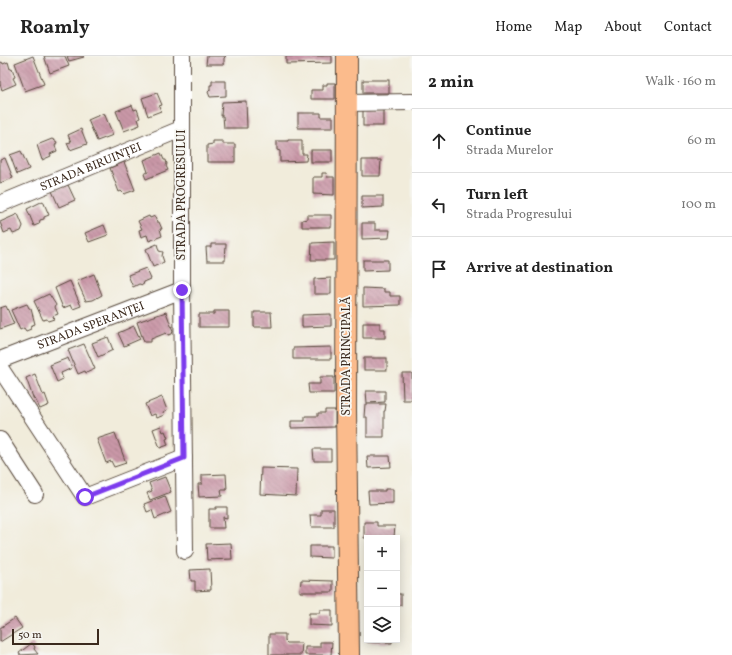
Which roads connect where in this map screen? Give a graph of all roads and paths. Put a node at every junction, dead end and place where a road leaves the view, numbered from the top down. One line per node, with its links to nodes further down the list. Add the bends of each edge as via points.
1 (182, 56): 5 (street, STRADA PROGRESULUI)
2 (347, 56): 4 (main road, STRADA PRINCIPALĂ)
3 (412, 102): 4 (street)
4 (347, 103): 14 (main road, STRADA PRINCIPALĂ, via 346,410)
5 (181, 129): 6 (street, STRADA BIRUINȚEI); 7 (street, STRADA PROGRESULUI)
6 (0, 204)
7 (182, 290): 8 (street, STRADA SPERANȚEI); 11 (street, STRADA PROGRESULUI)
8 (0, 360)
9 (0, 368): 11 (street, via 85,497)
10 (0, 440): 12 (street)
11 (184, 458): 13 (street, STRADA PROGRESULUI)
12 (35, 494)
13 (185, 551)
14 (349, 655)

